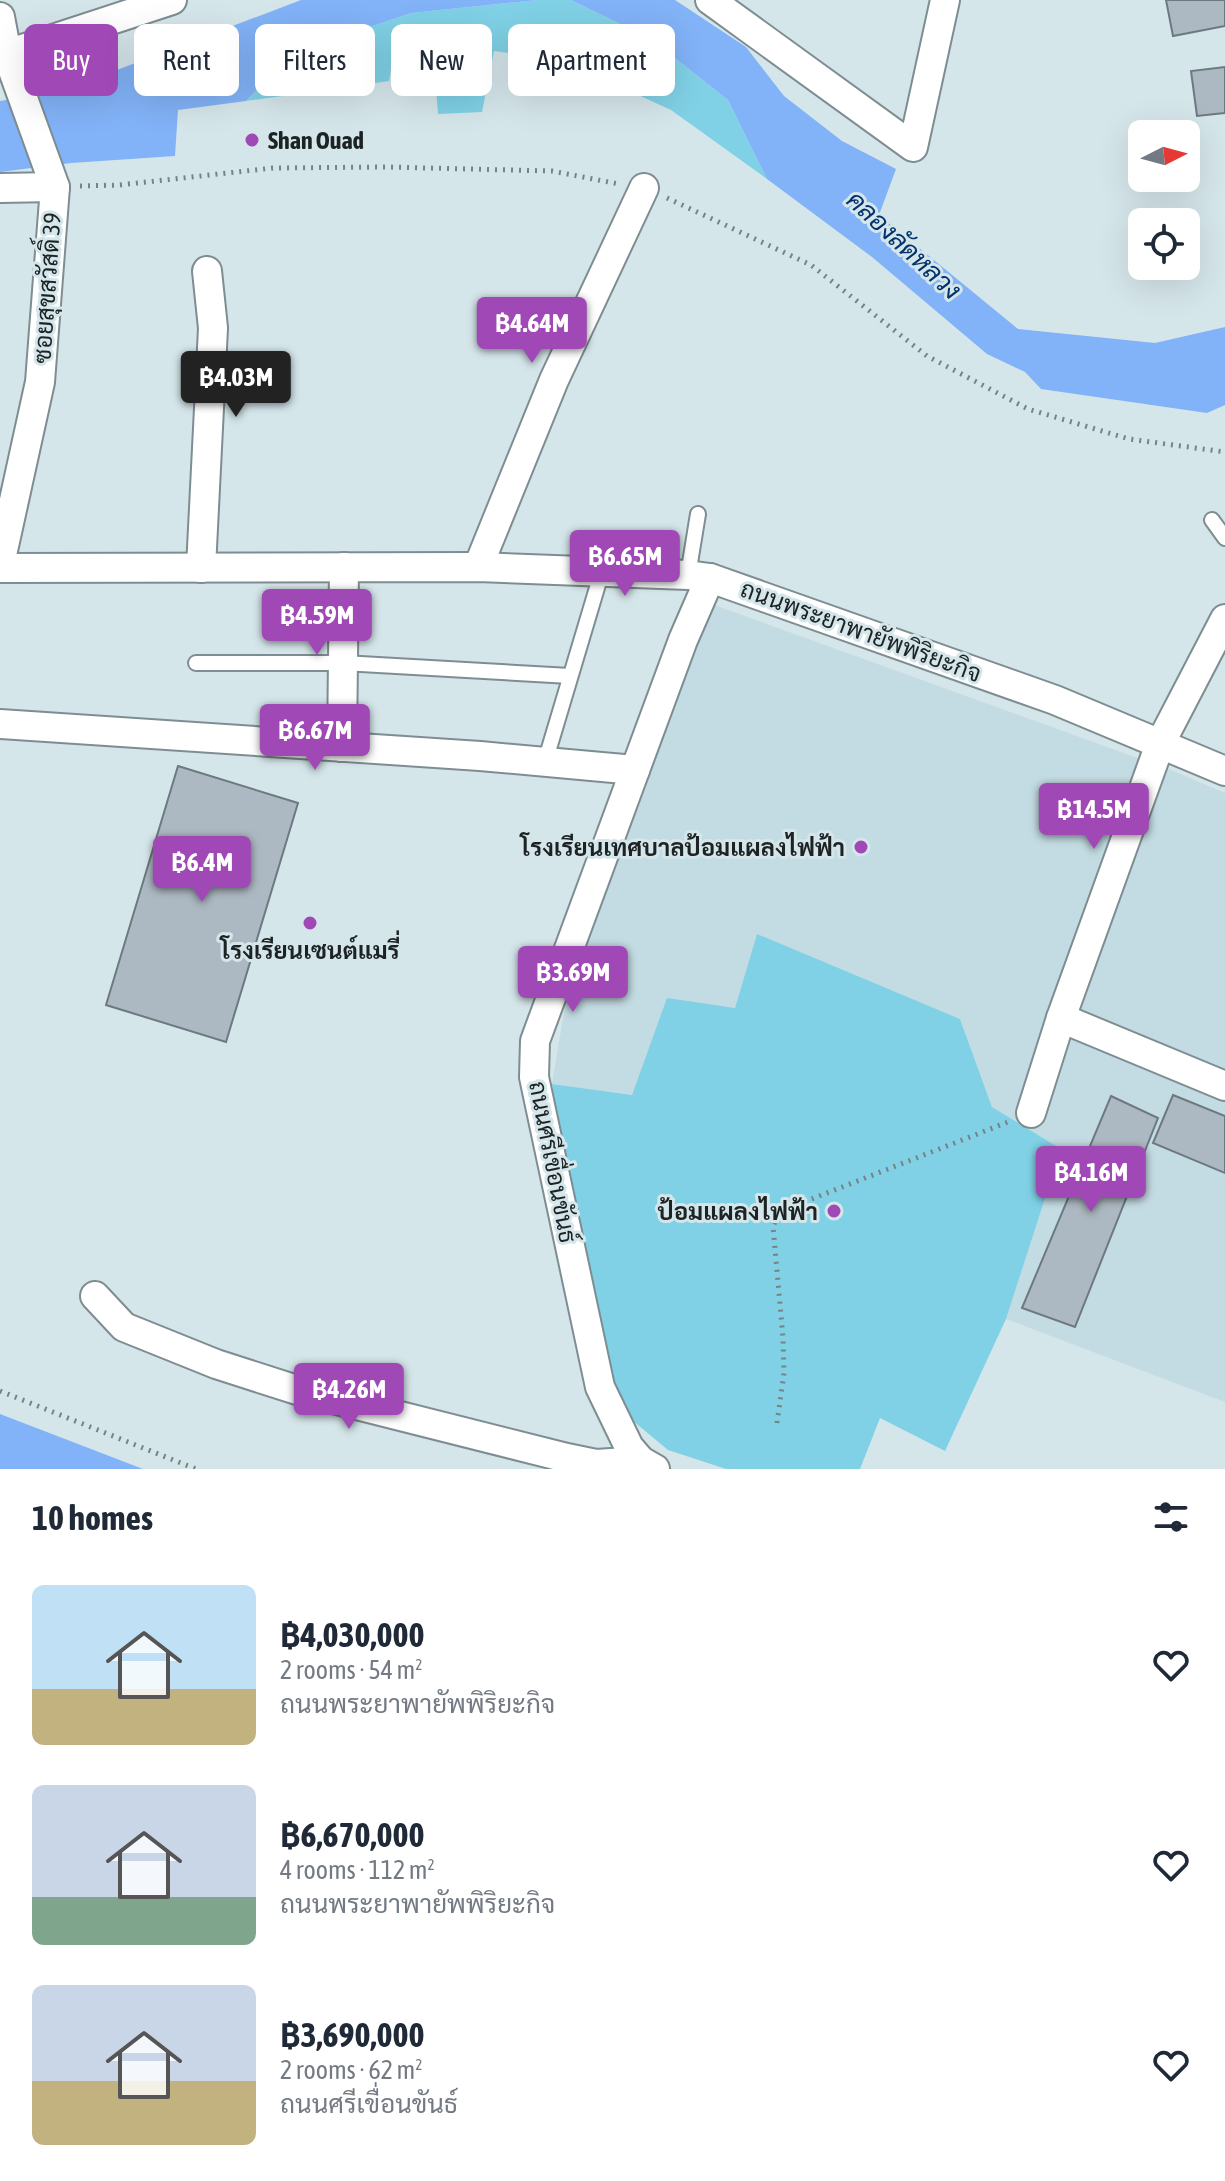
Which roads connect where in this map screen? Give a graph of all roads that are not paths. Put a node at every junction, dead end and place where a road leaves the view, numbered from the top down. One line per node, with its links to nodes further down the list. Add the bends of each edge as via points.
1 (172, 0): 5 (street)
2 (710, 0): 3 (street, via 913,147)
3 (945, 0)
4 (0, 17): 5 (street, ซอยสุขสวัสดิ์ 39)
5 (7, 54): 6 (street, ซอยสุขสวัสดิ์ 39)
6 (53, 180): 7 (street); 13 (street, ซอยสุขสวัสดิ์ 39, via 40,382)
7 (0, 188)
8 (644, 188): 15 (street, via 554,380)
9 (207, 271): 16 (street, via 213,328)
10 (698, 514): 18 (lane)
11 (1212, 520): 12 (lane)
12 (1225, 538)
13 (0, 566): 16 (street, ถนนพระยาพายัพพิริยะกิจ)
14 (344, 567): 15 (street, ถนนพระยาพายัพพิริยะกิจ); 16 (street, ถนนพระยาพายัพพิริยะกิจ); 21 (street)
15 (478, 567): 17 (street, ถนนพระยาพายัพพิริยะกิจ)
16 (201, 568)
17 (602, 571): 18 (street, ถนนพระยาพายัพพิริยะกิจ); 22 (lane)
18 (699, 576): 24 (street, ถนนพระยาพายัพพิริยะกิจ, via 1055,700); 27 (street, ถนนศรีเขื่อนขันธ์, via 683,640)
19 (1225, 619): 24 (street)
20 (196, 663): 21 (lane)
21 (343, 663): 22 (lane); 25 (street)
22 (570, 676): 26 (lane)
23 (0, 724): 25 (street)
24 (1160, 744): 28 (street, ถนนพระยาพายัพพิริยะกิจ); 29 (street)
25 (342, 747): 26 (street)
26 (545, 762): 27 (street)
27 (635, 770): 33 (street, ถนนศรีเขื่อนขันธ์, via 535,1041 534,1077 600,1387 629,1447)
28 (1225, 771)
29 (1061, 1018): 30 (street); 31 (street)
30 (1225, 1086)
31 (1031, 1113)
32 (95, 1296): 33 (street, via 124,1327 297,1390 567,1458)
33 (648, 1465)

